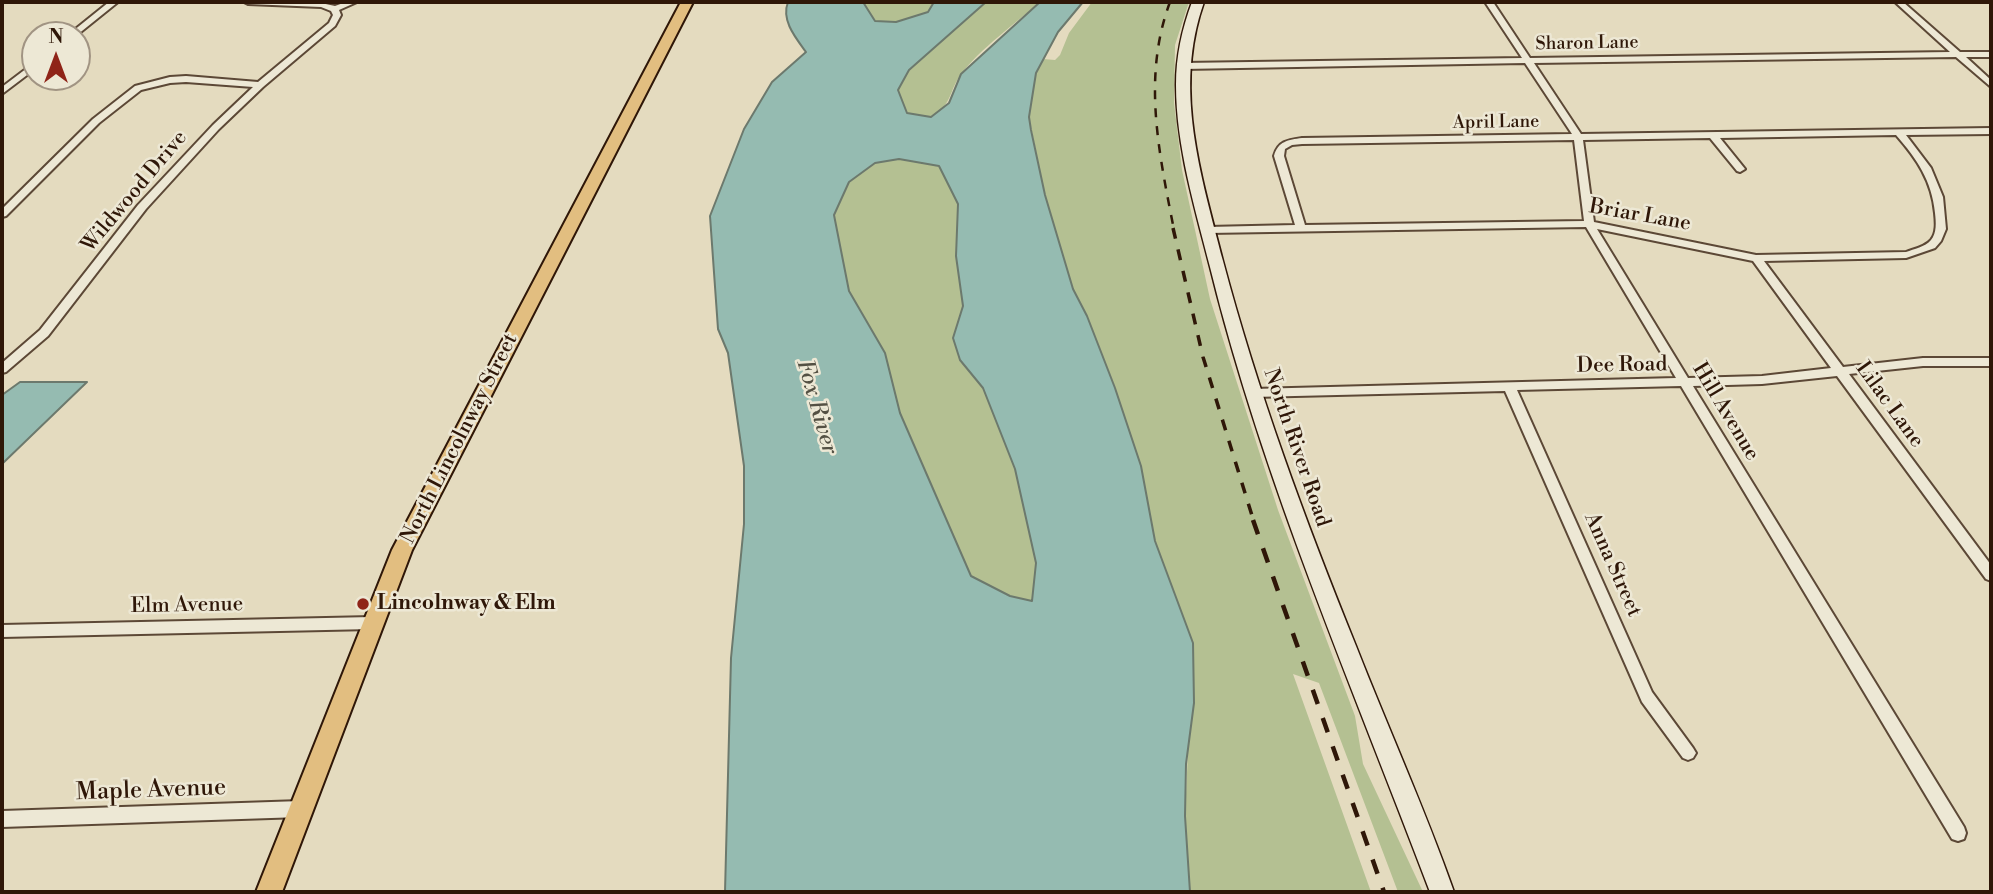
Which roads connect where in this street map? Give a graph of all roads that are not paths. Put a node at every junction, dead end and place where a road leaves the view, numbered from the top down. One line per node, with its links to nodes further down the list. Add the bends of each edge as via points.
1 (114, 2): 9 (street)
2 (248, 2): 8 (street)
3 (353, 2): 8 (street)
4 (687, 2): 35 (main road, North Lincolnway Street, via 429,494)
5 (1198, 2): 13 (main road, North River Road)
6 (1489, 2): 12 (street, Hill Avenue)
7 (1899, 2): 11 (street)
8 (335, 9): 16 (street, Wildwood Drive, via 332,24)
9 (90, 21)
10 (1991, 54): 11 (street, Sharon Lane)
11 (1957, 55): 12 (street, Sharon Lane); 15 (street)
12 (1527, 61): 13 (street, Sharon Lane); 21 (street, Hill Avenue)
13 (1183, 66): 26 (main road, North River Road, via 1193,163)
14 (21, 76): 17 (street)
15 (1991, 84)
16 (260, 85): 23 (street, via 186,79 138,88 96,121); 29 (street, Wildwood Drive, via 142,207 44,333)
17 (2, 91)
18 (1991, 131): 19 (street, April Lane)
19 (1899, 133): 20 (street, April Lane); 27 (street, Briar Lane, via 1924,161 1937,185 1943,228 1937,241 1921,251 1886,257)
20 (1713, 135): 21 (street, April Lane); 22 (street)
21 (1578, 137): 24 (street, Hill Avenue); 25 (street, April Lane, via 1289,143 1279,156)
22 (1740, 169)
23 (2, 214)
24 (1589, 224): 25 (street, Briar Lane); 27 (street, Briar Lane); 31 (street, Hill Avenue)
25 (1301, 228): 26 (street, Briar Lane)
26 (1208, 230): 33 (main road, North River Road)
27 (1756, 258): 30 (street, Lilac Lane)
28 (1991, 362): 30 (street, Dee Road, via 1923,362)
29 (2, 369)
30 (1840, 371): 31 (street, Dee Road); 34 (street, Lilac Lane)
31 (1685, 383): 32 (street, Dee Road); 40 (street, Hill Avenue)
32 (1510, 388): 33 (street, Dee Road); 37 (street, Anna Street, via 1647,696)
33 (1253, 393): 42 (main road, North River Road, via 1299,528)
34 (1991, 575)
35 (372, 623): 36 (street, Elm Avenue); 38 (main road, North Lincolnway Street)
36 (2, 631)
37 (1688, 752)
38 (301, 808): 39 (street, Maple Avenue); 41 (main road, North Lincolnway Street)
39 (2, 819)
40 (1958, 833)
41 (269, 892)
42 (1442, 892)

